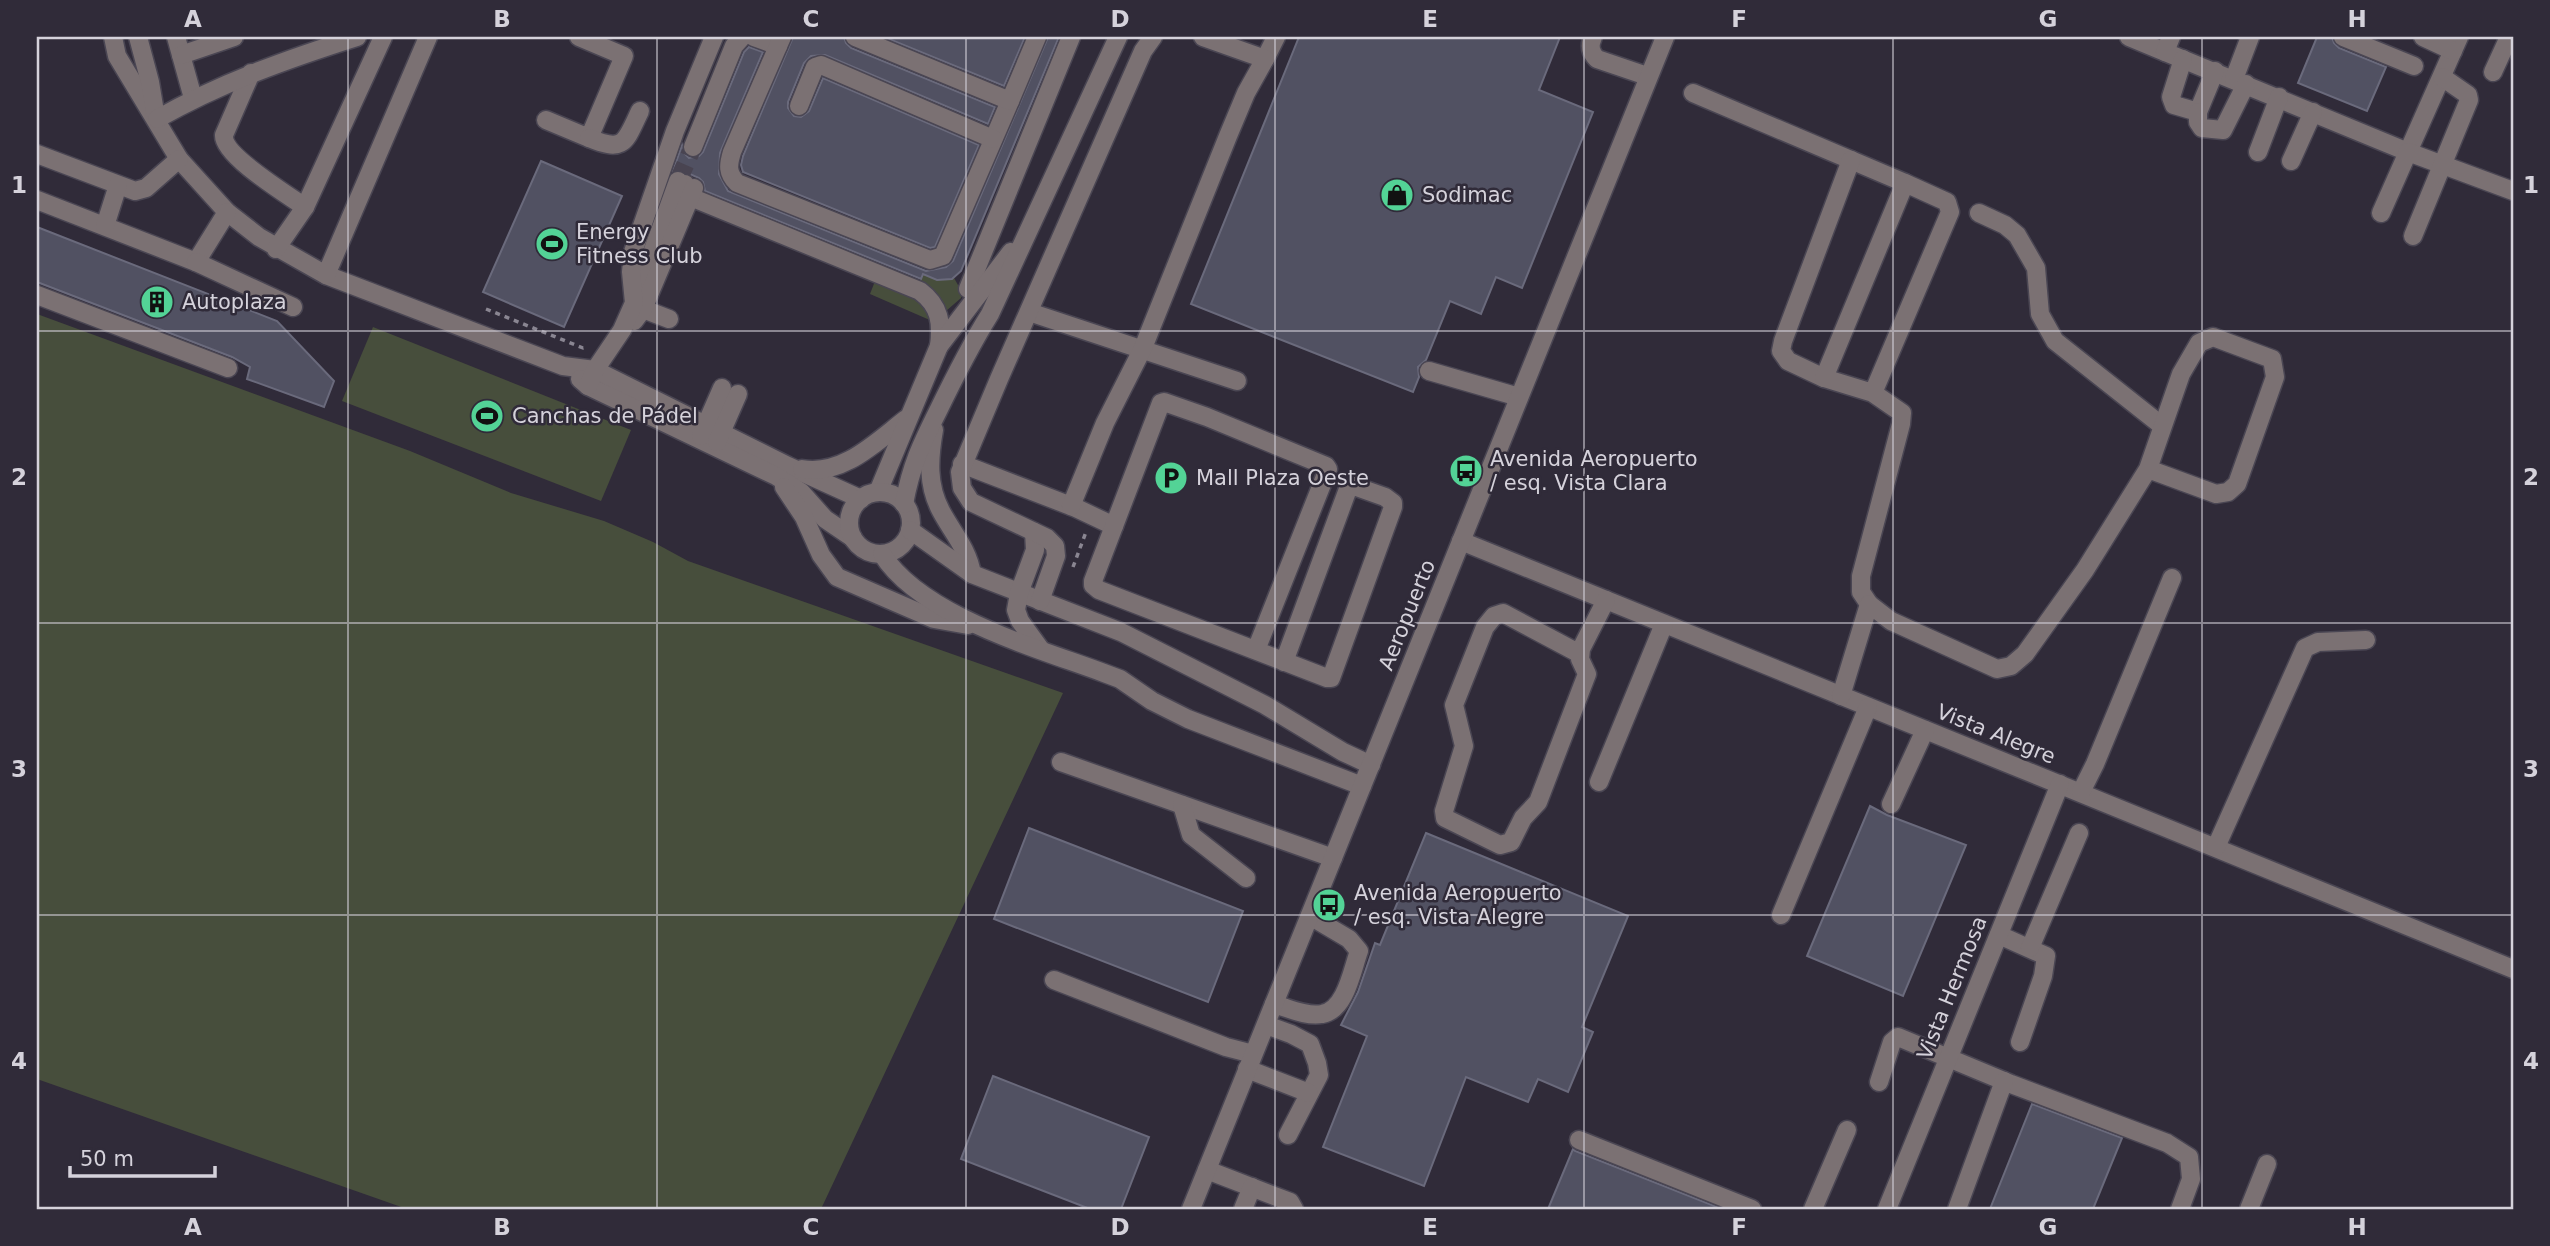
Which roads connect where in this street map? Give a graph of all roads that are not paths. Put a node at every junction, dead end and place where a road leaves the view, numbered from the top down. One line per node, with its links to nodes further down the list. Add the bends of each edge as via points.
1 (103, 37): 32 (street)
2 (113, 37): 32 (street)
3 (138, 37): 50 (street)
4 (176, 37): 31 (street)
5 (234, 37): 31 (street)
6 (357, 37): 38 (street)
7 (383, 37): 66 (street)
8 (428, 37): 75 (street)
9 (579, 37): 52 (street, via 624,56)
10 (714, 37): 78 (street, via 635,244 631,272)
11 (742, 37): 54 (street, via 734,46)
12 (754, 37): 27 (street)
13 (855, 37): 28 (street)
14 (1037, 37): 45 (street)
15 (1072, 37): 76 (street)
16 (1118, 37): 71 (street)
17 (1153, 37): 80 (street)
18 (1203, 37): 34 (street)
19 (1276, 37): 34 (street)
20 (1593, 37): 39 (street, via 1590,44 1597,59)
21 (1665, 37): 39 (street, Aeropuerto)
22 (2129, 37): 29 (street)
23 (2343, 37): 35 (street)
24 (2423, 37): 30 (street)
25 (2509, 37): 37 (street)
26 (2246, 38): 41 (street)
27 (780, 41): 53 (street, via 730,160 729,171 737,183 935,260 943,256)
28 (882, 42): 45 (street)
29 (2168, 44): 33 (street)
30 (2456, 44): 40 (street)
31 (181, 55): 44 (street)
32 (117, 57): 50 (street)
33 (2183, 59): 36 (street); 49 (street, via 2171,97 2174,105)
34 (1265, 60): 83 (street, via 1246,93)
35 (2414, 66)
36 (2215, 71): 41 (street); 49 (street)
37 (2493, 72)
38 (251, 73): 44 (street); 66 (street, via 223,141 263,178)
39 (1647, 76): 92 (street, Aeropuerto)
40 (2442, 77): 56 (street); 61 (street, via 2468,94 2469,100)
41 (2240, 81): 43 (street); 49 (street, via 2223,130 2202,128)
42 (1693, 93): 59 (street)
43 (2279, 97): 48 (street); 55 (street)
44 (193, 98): 50 (street)
45 (1010, 101): 53 (street)
46 (799, 106): 53 (street, via 815,67 821,65)
47 (640, 111): 52 (street, via 620,144 607,146)
48 (2313, 111): 56 (street); 60 (street)
49 (2198, 112)
50 (156, 119): 58 (street)
51 (546, 120): 52 (street)
52 (589, 138)
53 (993, 139)
54 (693, 147)
55 (2258, 152)
56 (2408, 152): 61 (street); 69 (street)
57 (37, 154): 63 (street)
58 (179, 159): 63 (street, via 141,190); 67 (street)
59 (1851, 160): 62 (street); 88 (street, via 1781,351 1788,361)
60 (2291, 161)
61 (2442, 165): 64 (street); 72 (street)
62 (1905, 183): 88 (street); 91 (street, via 1947,202 1950,212)
63 (118, 185): 70 (street)
64 (2513, 191)
65 (37, 200): 70 (street)
66 (306, 207): 73 (street)
67 (227, 212): 73 (street); 74 (street)
68 (1979, 213): 95 (street, via 2017,235 2036,268 2040,314 2055,341)
69 (2381, 213)
70 (105, 226): 74 (street)
71 (1031, 227): 76 (street); 84 (street)
72 (2413, 236)
73 (276, 249): 75 (street)
74 (196, 262): 79 (street)
75 (326, 275): 87 (street)
76 (966, 288): 82 (street); 84 (street, via 972,324)
77 (37, 295): 85 (street)
78 (639, 306): 81 (street); 82 (street, via 686,184 683,190 688,196 920,291 939,314); 87 (street)
79 (293, 307)
80 (1029, 312): 83 (street); 97 (street)
81 (669, 319)
82 (939, 346): 94 (street)
83 (1143, 348): 89 (street); 102 (street, via 1105,423)
84 (964, 354): 93 (street)
85 (228, 368)
86 (1429, 371): 92 (street)
87 (592, 378): 96 (street)
88 (1824, 378): 91 (street)
89 (1237, 381)
90 (730, 391): 96 (street)
91 (1873, 393): 114 (street, via 1902,413 1861,576 1861,592)
92 (1519, 397): 107 (street, Aeropuerto)
93 (936, 415): 101 (street, via 911,469); 109 (street, via 930,464 933,491 967,553)
94 (908, 417): 99 (street, via 846,463 823,471); 100 (street)
95 (2161, 425): 98 (street); 98 (street, via 2199,343 2213,337 2272,359 2275,377 2237,484 2228,492 2216,494)
96 (711, 435): 99 (street)
97 (962, 464): 102 (street); 105 (street, via 962,488 971,502)
98 (2148, 469): 114 (street, via 2085,570 2025,654 2011,666 1997,669 1891,621)
99 (782, 471): 100 (street); 106 (street, via 825,519); 116 (street, via 821,555 837,577 934,619)
100 (869, 496): 101 (street, via 892,495); 106 (street, via 855,505 849,521)
101 (904, 504): 104 (street)
102 (1075, 504): 103 (street)
103 (1116, 521): 119 (street, via 1093,581 1095,587); 119 (street, via 1164,402 1328,468)
104 (910, 530): 108 (street, via 897,549); 109 (street)
105 (1034, 532): 111 (street, via 1035,550); 113 (street, via 1052,542 1056,551)
106 (853, 538): 108 (street, via 862,548)
107 (1461, 541): 112 (street, Vista Alegre); 126 (street, Aeropuerto)
108 (882, 554): 116 (street, via 899,578)
109 (972, 574): 111 (street)
110 (2172, 578): 130 (street)
111 (1019, 593): 113 (street); 118 (street, via 1016,610 1020,621)
112 (1606, 600): 115 (street, Vista Alegre); 120 (street)
113 (1040, 601): 126 (street, via 1121,632)
114 (1870, 604): 122 (street)
115 (1664, 624): 122 (street, Vista Alegre); 127 (street)
116 (978, 626): 118 (street)
117 (2366, 640): 134 (street, via 2318,642 2305,648)
118 (1041, 650): 129 (street, via 1121,679 1188,719)
119 (1256, 650): 121 (street)
120 (1580, 654): 120 (street, via 1587,674 1582,689 1538,802 1511,842 1500,845 1445,818 1464,746 1454,705 1485,627 1494,616 1503,613)
121 (1284, 662): 121 (street, via 1327,678 1333,676 1393,507 1389,500 1354,486 1348,489)
122 (1841, 696): 123 (street, Vista Alegre)
123 (1868, 707): 124 (street, Vista Alegre); 137 (street)
124 (1925, 730): 128 (street, Vista Alegre); 131 (street)
125 (1061, 762): 132 (street)
126 (1371, 765): 129 (street, Aeropuerto)
127 (1599, 782)
128 (2060, 784): 130 (street, Vista Alegre); 139 (street, Vista Hermosa)
129 (1362, 786): 135 (street, Aeropuerto)
130 (2081, 792): 134 (street, Vista Alegre)
131 (1891, 804)
132 (1182, 805): 135 (street); 136 (street, via 1191,835)
133 (2079, 833): 140 (street)
134 (2216, 847): 141 (street, Vista Alegre)
135 (1333, 858): 138 (street, Aeropuerto)
136 (1246, 878)
137 (1781, 915)
138 (1310, 916): 143 (street, Aeropuerto); 143 (street, via 1349,939 1359,951 1339,1004 1323,1014)
139 (1999, 935): 140 (street); 146 (street, Vista Hermosa)
140 (2029, 948): 145 (street, via 2046,956 2046,963)
141 (2513, 969)
142 (1054, 980): 147 (street, via 1226,1047)
143 (1274, 1004): 144 (street, Aeropuerto)
144 (1265, 1025): 147 (street, Aeropuerto); 150 (street, via 1310,1044 1319,1075)
145 (2020, 1042)
146 (1949, 1057): 148 (street); 149 (street, via 1898,1037 1892,1042); 162 (street, Vista Hermosa)
147 (1250, 1062): 150 (street); 155 (street, Aeropuerto)
148 (2004, 1081): 163 (street); 164 (street, via 2167,1143 2189,1157 2191,1179)
149 (1879, 1082)
150 (1308, 1093): 152 (street)
151 (1847, 1130): 161 (street)
152 (1288, 1135)
153 (1579, 1140): 160 (street)
154 (2267, 1164): 165 (street)
155 (1206, 1170): 156 (street); 157 (street, Aeropuerto)
156 (1251, 1187): 158 (street); 159 (street, via 1290,1202)
157 (1191, 1209)
158 (1243, 1209)
159 (1294, 1209)
160 (1752, 1209)
161 (1813, 1209)
162 (1887, 1209)
163 (1956, 1209)
164 (2180, 1209)
165 (2249, 1209)

